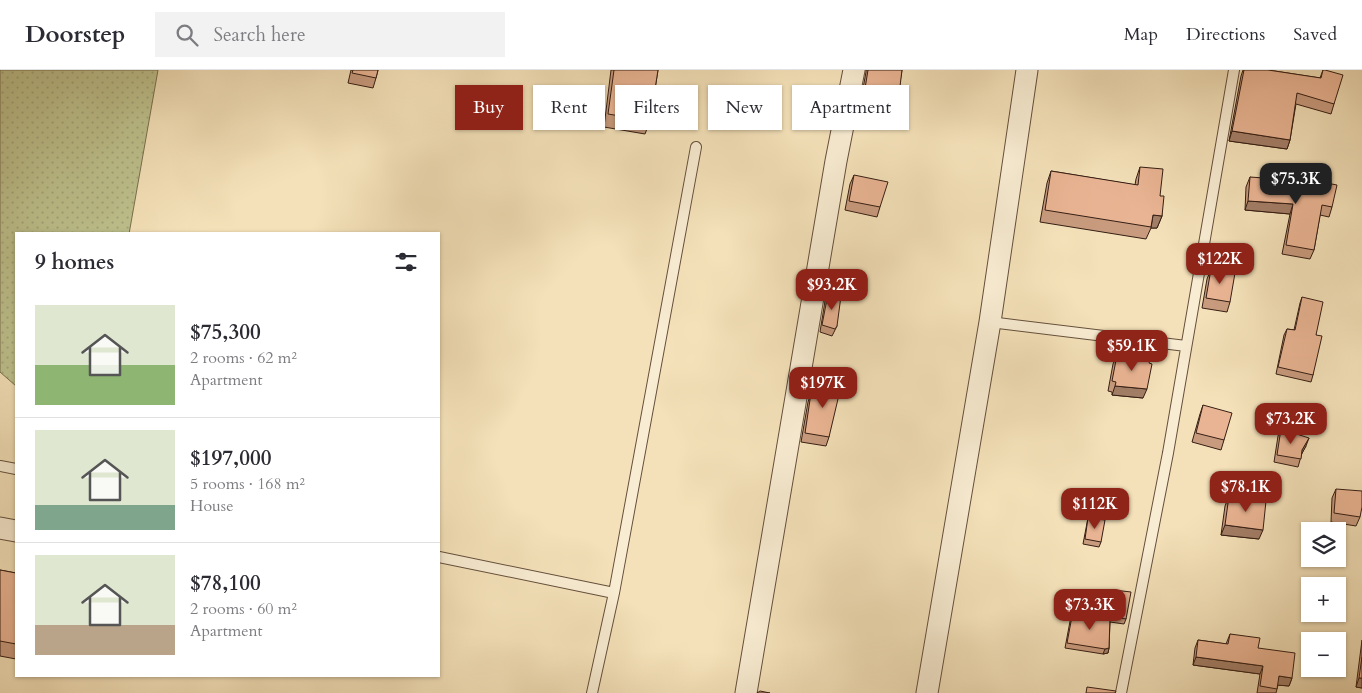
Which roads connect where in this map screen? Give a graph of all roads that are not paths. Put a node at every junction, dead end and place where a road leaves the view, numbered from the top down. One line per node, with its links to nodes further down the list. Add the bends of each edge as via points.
1 (854, 70): 14 (street)
2 (1027, 70): 5 (street)
3 (1234, 70): 6 (lane)
4 (696, 147): 12 (lane)
5 (990, 322): 6 (lane); 15 (street)
6 (1186, 346): 16 (lane)
7 (0, 466): 8 (lane)
8 (15, 469)
9 (0, 528): 10 (street)
10 (15, 532)
11 (440, 557): 12 (lane)
12 (614, 593): 13 (lane)
13 (592, 693)
14 (746, 693)
15 (927, 693)
16 (1122, 693)

